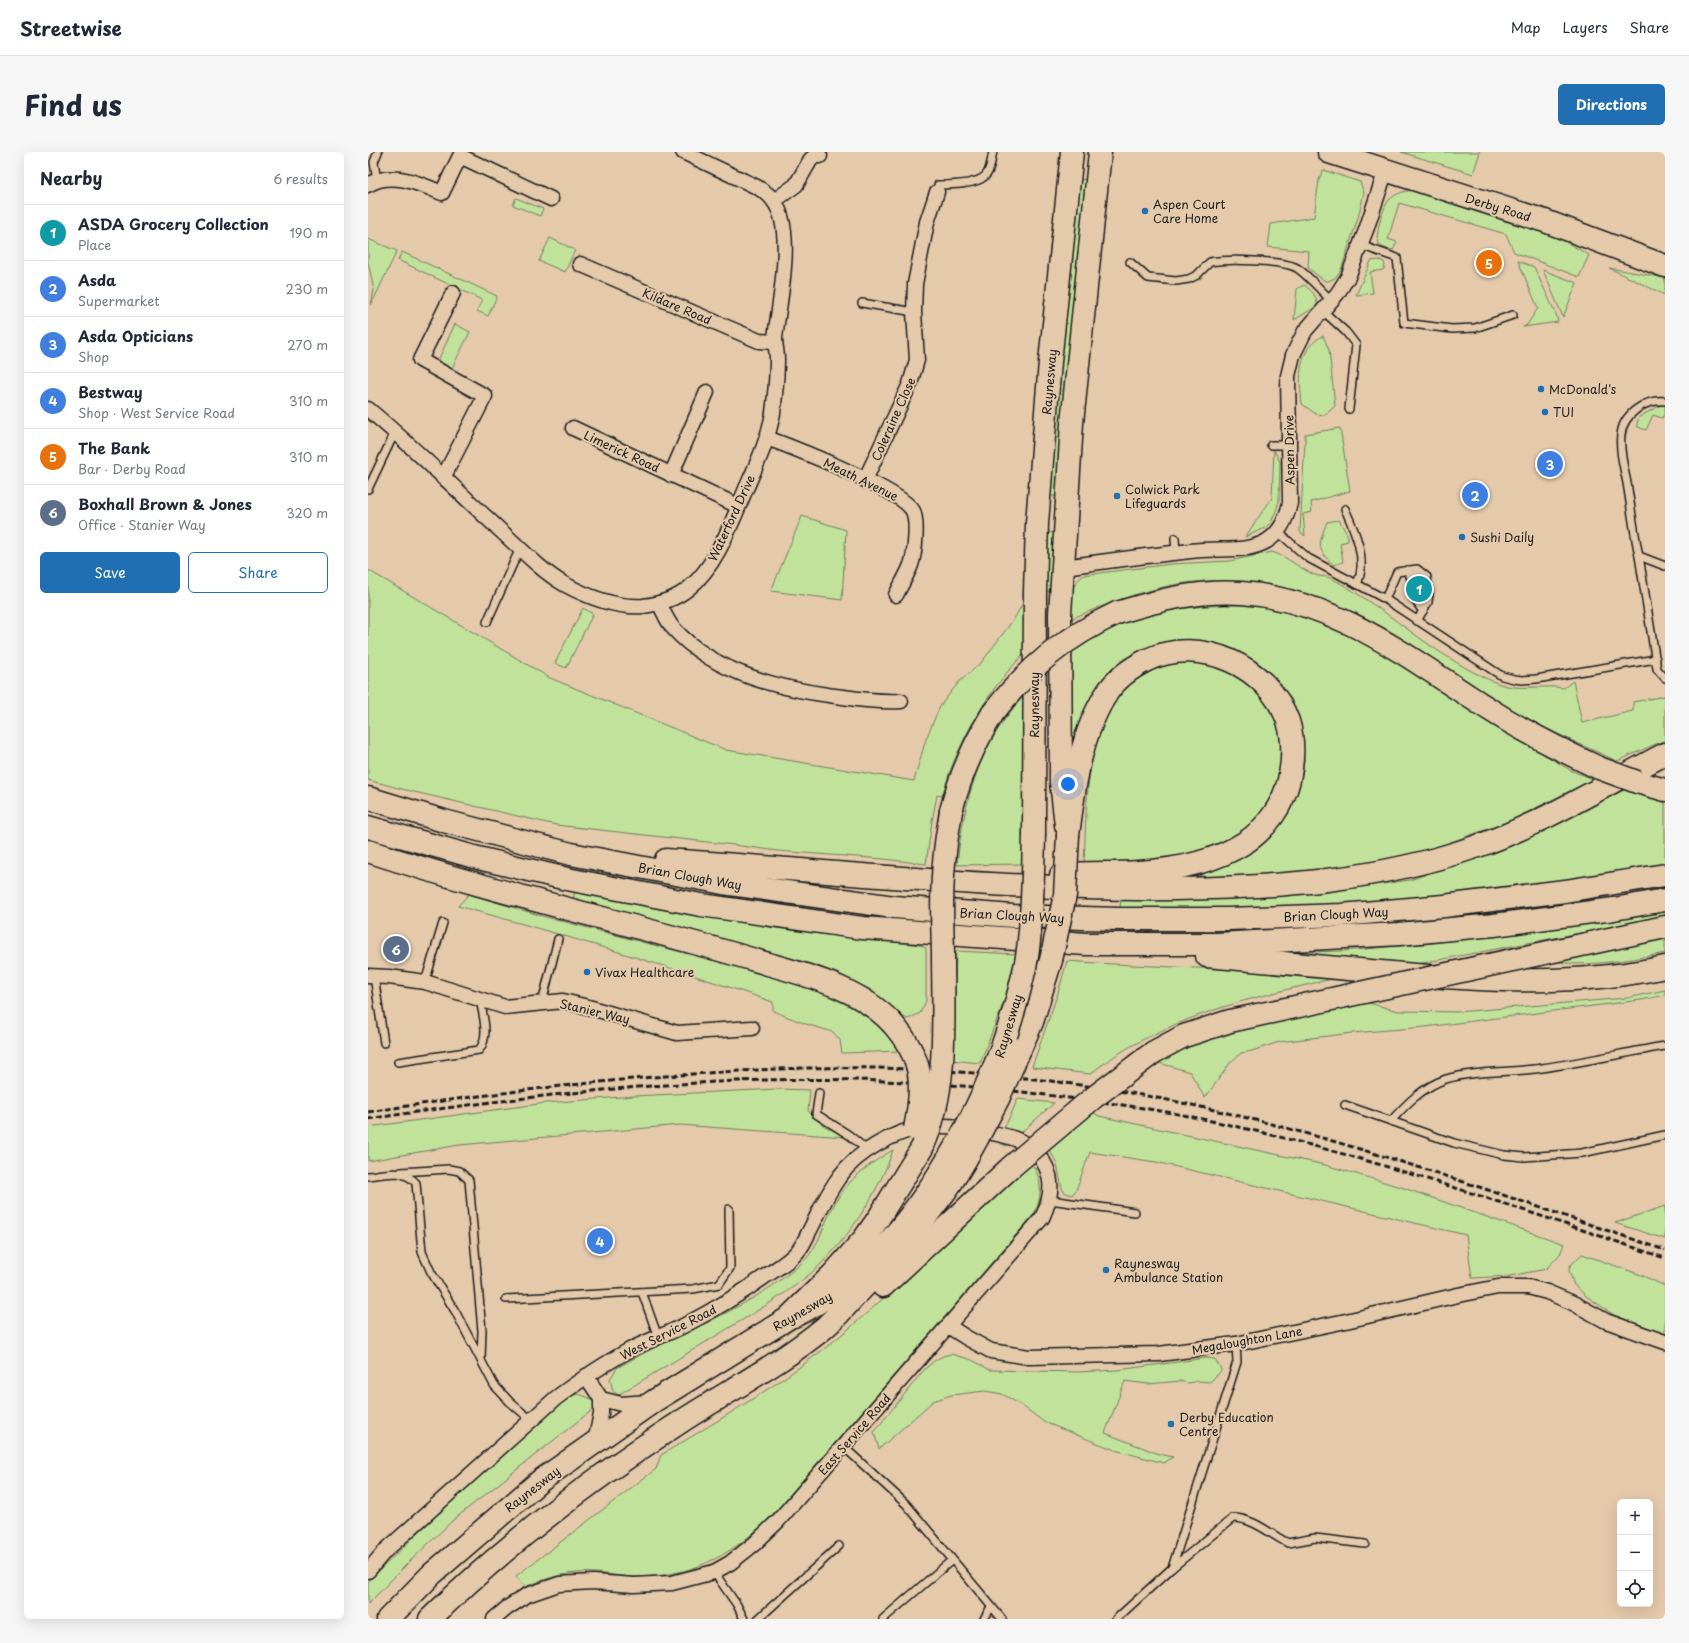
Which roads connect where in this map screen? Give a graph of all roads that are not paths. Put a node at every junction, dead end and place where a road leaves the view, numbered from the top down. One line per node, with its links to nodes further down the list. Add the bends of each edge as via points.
1 (378, 152): 9 (lane, via 374,162)
2 (683, 152): 12 (street, via 757,187)
3 (993, 152): 10 (lane, via 985,176 957,185 938,186)
4 (1072, 152): 82 (main road, Raynesway, bridge, via 1050,362 1037,523 1033,887 1028,950 1015,1008)
5 (1100, 152): 44 (main road, Raynesway, via 1072,423)
6 (1328, 152): 8 (main road, Derby Road)
7 (820, 156): 12 (street, via 811,159 796,185)
8 (1386, 170): 13 (street, Aspen Drive); 16 (main road, Derby Road, via 1545,222)
9 (373, 183): 11 (street, via 386,178 416,182 442,193 460,156)
10 (937, 192): 20 (street, Coleraine Close, via 927,222 914,284)
11 (551, 199)
12 (774, 201): 22 (street, Waterford Drive, via 784,225 786,248)
13 (1360, 245): 19 (street, Aspen Drive, via 1348,277); 21 (lane, via 1397,258 1404,323 1452,329 1475,328)
14 (1130, 262): 19 (lane, via 1148,278 1176,281 1189,279 1210,262 1220,260 1248,260 1284,265 1296,268)
15 (580, 264): 22 (street, Kildare Road, via 759,341)
16 (1665, 266)
17 (453, 294): 33 (street, via 420,360 485,396)
18 (862, 303): 20 (lane)
19 (1327, 305): 26 (lane, via 1356,345); 31 (street, Aspen Drive, via 1299,340 1293,355 1289,371)
20 (914, 312): 34 (street, Coleraine Close, via 917,360 910,384)
21 (1513, 315)
22 (775, 342): 29 (street, Waterford Drive, via 777,358)
23 (707, 392): 32 (street, Limerick Road)
24 (1665, 402): 42 (lane, via 1659,401 1642,406 1628,415 1620,436)
25 (368, 409): 28 (street, Waterford Drive)
26 (1349, 409)
27 (573, 428): 32 (street, Limerick Road)
28 (395, 432): 33 (street, Waterford Drive); 35 (lane)
29 (768, 438): 34 (street, Meath Avenue); 36 (street, Waterford Drive)
30 (1271, 445): 31 (lane)
31 (1289, 445): 38 (street, Aspen Drive, via 1290,503 1285,519)
32 (671, 475): 36 (street, Limerick Road)
33 (443, 478): 40 (street, Waterford Drive)
34 (865, 480): 47 (street, Meath Avenue, via 901,499 913,511 917,528 911,564)
35 (368, 489)
36 (738, 506): 49 (street, Waterford Drive, via 723,541 705,572 682,594)
37 (1345, 509): 46 (lane, via 1355,533 1361,562 1361,576)
38 (1277, 531): 41 (street, Aspen Drive, via 1267,540 1239,550 1202,550); 46 (lane, via 1308,558)
39 (1174, 538): 41 (lane)
40 (520, 548): 49 (street, Waterford Drive, via 552,576 590,597 618,605 644,606); 52 (lane)
41 (1176, 554): 44 (street, Aspen Drive)
42 (1639, 556): 43 (lane); 53 (lane)
43 (1665, 566)
44 (1063, 567): 60 (main road, Raynesway, via 1060,614 1061,782)
45 (1408, 570): 48 (lane, via 1397,572); 50 (lane, via 1414,599); 50 (lane, via 1417,569 1427,578 1429,594)
46 (1357, 584): 48 (lane)
47 (896, 595)
48 (1385, 599): 51 (lane)
49 (659, 603): 55 (street, via 669,623 681,635 712,660 746,676 816,694 881,702)
50 (1423, 611): 51 (lane)
51 (1417, 621): 53 (lane, via 1502,676 1514,679 1536,679)
52 (487, 622)
53 (1656, 659): 54 (lane, via 1657,669)
54 (1665, 678)
55 (900, 700)
56 (1665, 754): 64 (main road, via 1576,802 1512,832 1477,846 1367,875 1270,886 1198,888 1092,889)
57 (1665, 790): 85 (main road, bridge, via 1599,768 1550,745 1386,642 1360,628 1301,605 1271,597 1203,594 1161,600 1117,613 1090,626 1053,650 1035,666 993,713 967,763 951,811 944,854 942,1060 932,1117)
58 (368, 798): 62 (main road, Brian Clough Way)
59 (368, 828): 69 (main road, Brian Clough Way, via 567,879 701,905 862,928)
60 (1068, 835): 64 (main road, via 1074,791 1088,734 1106,694 1131,669 1155,656 1203,652 1219,656 1252,672 1280,705 1288,721 1291,736 1292,758 1287,786 1267,824 1245,843 1215,856 1172,868 1073,874); 82 (main road, Raynesway, bridge, via 1065,895 1044,987 1016,1060)
61 (368, 851): 85 (main road, bridge, via 810,976 858,996 875,1006 891,1022 910,1047 919,1069 921,1088)
62 (571, 854): 63 (main road, Brian Clough Way, via 723,883 894,907 1013,916 1119,919 1341,915 1452,905); 64 (main road)
63 (1665, 875)
64 (988, 884)
65 (1665, 900): 69 (main road, Brian Clough Way, via 1494,925 1399,934 1217,944)
66 (443, 924): 72 (lane)
67 (1665, 927): 95 (main road, bridge, via 1230,1021 1184,1036 1154,1052 1071,1116 1011,1167 879,1289)
68 (558, 939): 74 (lane)
69 (1086, 944): 70 (main road, via 1482,980 1576,979)
70 (1665, 967)
71 (371, 976): 72 (street, Stanier Way); 76 (lane)
72 (425, 982): 73 (street, Stanier Way)
73 (480, 1000): 74 (street, Stanier Way, via 505,1007); 78 (lane, via 485,1036 484,1044 479,1050)
74 (542, 1003): 75 (street, Stanier Way, via 575,1004 677,1033)
75 (752, 1028)
76 (384, 1043)
77 (1665, 1046): 81 (lane, via 1542,1068 1446,1079 1423,1090)
78 (398, 1062)
79 (818, 1093): 84 (lane, via 816,1114 849,1134)
80 (1345, 1105): 81 (lane)
81 (1391, 1121): 83 (lane, via 1454,1143 1524,1157 1582,1153)
82 (970, 1135): 84 (street, West Service Road, via 944,1126 923,1127); 88 (street, East Service Road, via 1015,1139 1031,1147 1042,1159 1049,1178); 93 (main road, Raynesway, via 914,1212 873,1258 828,1298); 95 (main road, Raynesway, via 946,1191 916,1230)
83 (1665, 1135)
84 (867, 1150): 96 (street, West Service Road, via 840,1176 800,1249 791,1259 750,1287)
85 (913, 1158): 93 (main road, via 864,1239)
86 (399, 1172): 87 (lane); 99 (lane, via 410,1176 416,1183 422,1252); 99 (lane, via 449,1169 459,1171 469,1180 482,1332)
87 (368, 1176)
88 (1050, 1200): 90 (lane); 94 (street, East Service Road, via 1042,1218)
89 (729, 1209): 91 (lane, via 730,1268 720,1284 693,1289)
90 (1135, 1212)
91 (642, 1292): 92 (lane); 96 (lane)
92 (506, 1299)
93 (787, 1319): 102 (main road, Raynesway)
94 (948, 1326): 98 (street, Megaloughton Lane, via 991,1351 1029,1358 1159,1354); 105 (street, East Service Road)
95 (825, 1327): 114 (main road, Raynesway, via 757,1376 683,1420 623,1460 561,1505 459,1590)
96 (658, 1337): 100 (street, West Service Road)
97 (1665, 1342): 98 (street, Megaloughton Lane, via 1606,1321 1547,1292 1528,1287 1498,1287)
98 (1236, 1344): 109 (lane, via 1237,1362)
99 (481, 1361): 103 (lane, via 494,1385)
100 (586, 1376): 101 (street); 103 (street, West Service Road)
101 (601, 1399): 102 (street, via 621,1404); 104 (street, via 601,1414)
102 (654, 1401): 104 (main road, Raynesway)
103 (531, 1420): 110 (street, West Service Road, via 385,1551)
104 (595, 1442): 113 (main road, Raynesway, via 540,1481 484,1527 432,1574)
105 (844, 1447): 108 (lane, via 906,1504); 111 (street, East Service Road, via 754,1544)
106 (1365, 1544): 109 (lane, via 1315,1538 1288,1544 1256,1524 1243,1518 1233,1518)
107 (839, 1546): 117 (lane)
108 (952, 1560): 112 (lane); 118 (lane)
109 (1172, 1568): 121 (lane)
110 (368, 1571)
111 (714, 1572): 115 (street, East Service Road, via 672,1583 634,1586 593,1582 560,1584 528,1596); 116 (lane)
112 (992, 1607): 119 (lane); 120 (lane)
113 (388, 1619)
114 (430, 1619)
115 (494, 1619)
116 (744, 1619)
117 (758, 1619)
118 (883, 1619)
119 (984, 1619)
120 (1002, 1619)
121 (1116, 1619)

